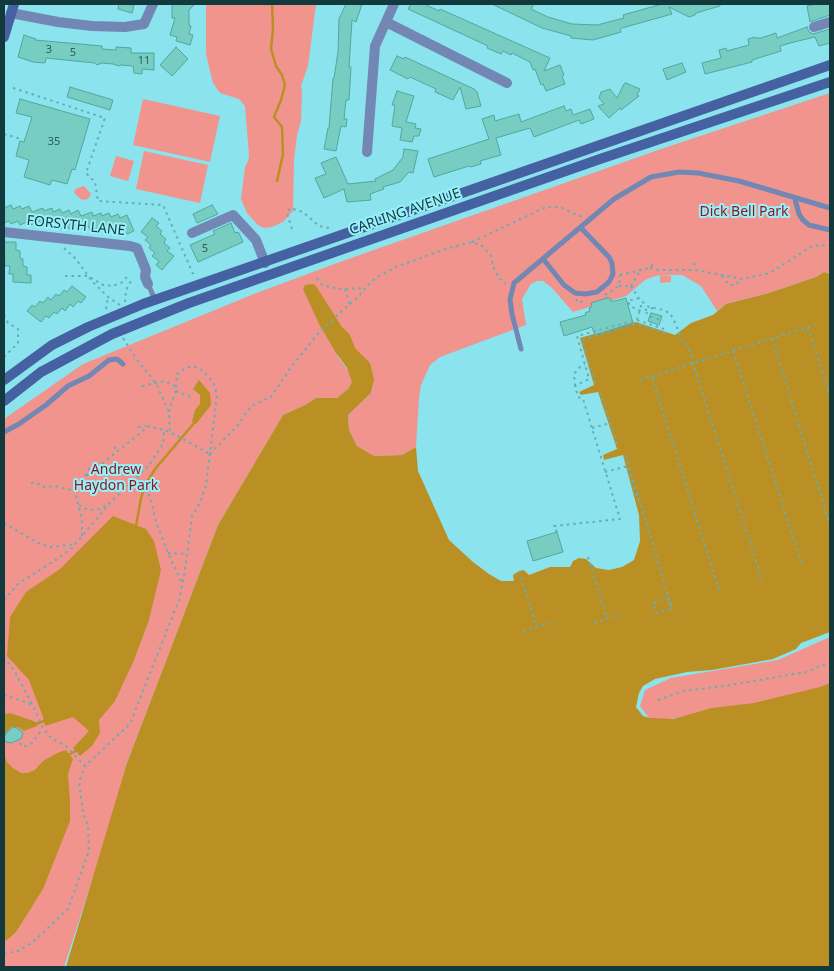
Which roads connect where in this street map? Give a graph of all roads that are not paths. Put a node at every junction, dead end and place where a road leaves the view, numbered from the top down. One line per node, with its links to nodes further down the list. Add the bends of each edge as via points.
1 (153, 4): 3 (street, via 144,24 125,28 58,22)
2 (394, 4): 4 (street)
3 (12, 8): 7 (main road)
4 (386, 22): 10 (street); 11 (street, via 375,46)
5 (830, 22): 6 (street)
6 (814, 26)
7 (4, 37)
8 (830, 65): 19 (main road, CARLING AVENUE)
9 (830, 82): 25 (main road, CARLING AVENUE, via 189,303 112,334 41,372)
10 (507, 83)
11 (367, 152)
12 (795, 199): 13 (lane); 14 (lane, via 739,181 679,172 651,177 614,199); 15 (lane, via 803,220 809,225)
13 (830, 208)
14 (581, 228): 18 (lane); 18 (lane, via 609,257 613,274 609,282 597,292 574,293)
15 (830, 230)
16 (4, 232): 20 (street, FORSYTH LANE, via 137,248)
17 (192, 233): 19 (street, via 233,215 256,240)
18 (544, 260): 22 (lane, via 514,283 510,299)
19 (265, 263): 21 (main road, CARLING AVENUE)
20 (148, 284): 21 (lane)
21 (155, 301): 24 (main road, CARLING AVENUE, via 52,345)
22 (521, 349)
23 (123, 364): 26 (lane, via 117,359 109,360)
24 (4, 380)
25 (4, 401)
26 (4, 432)

